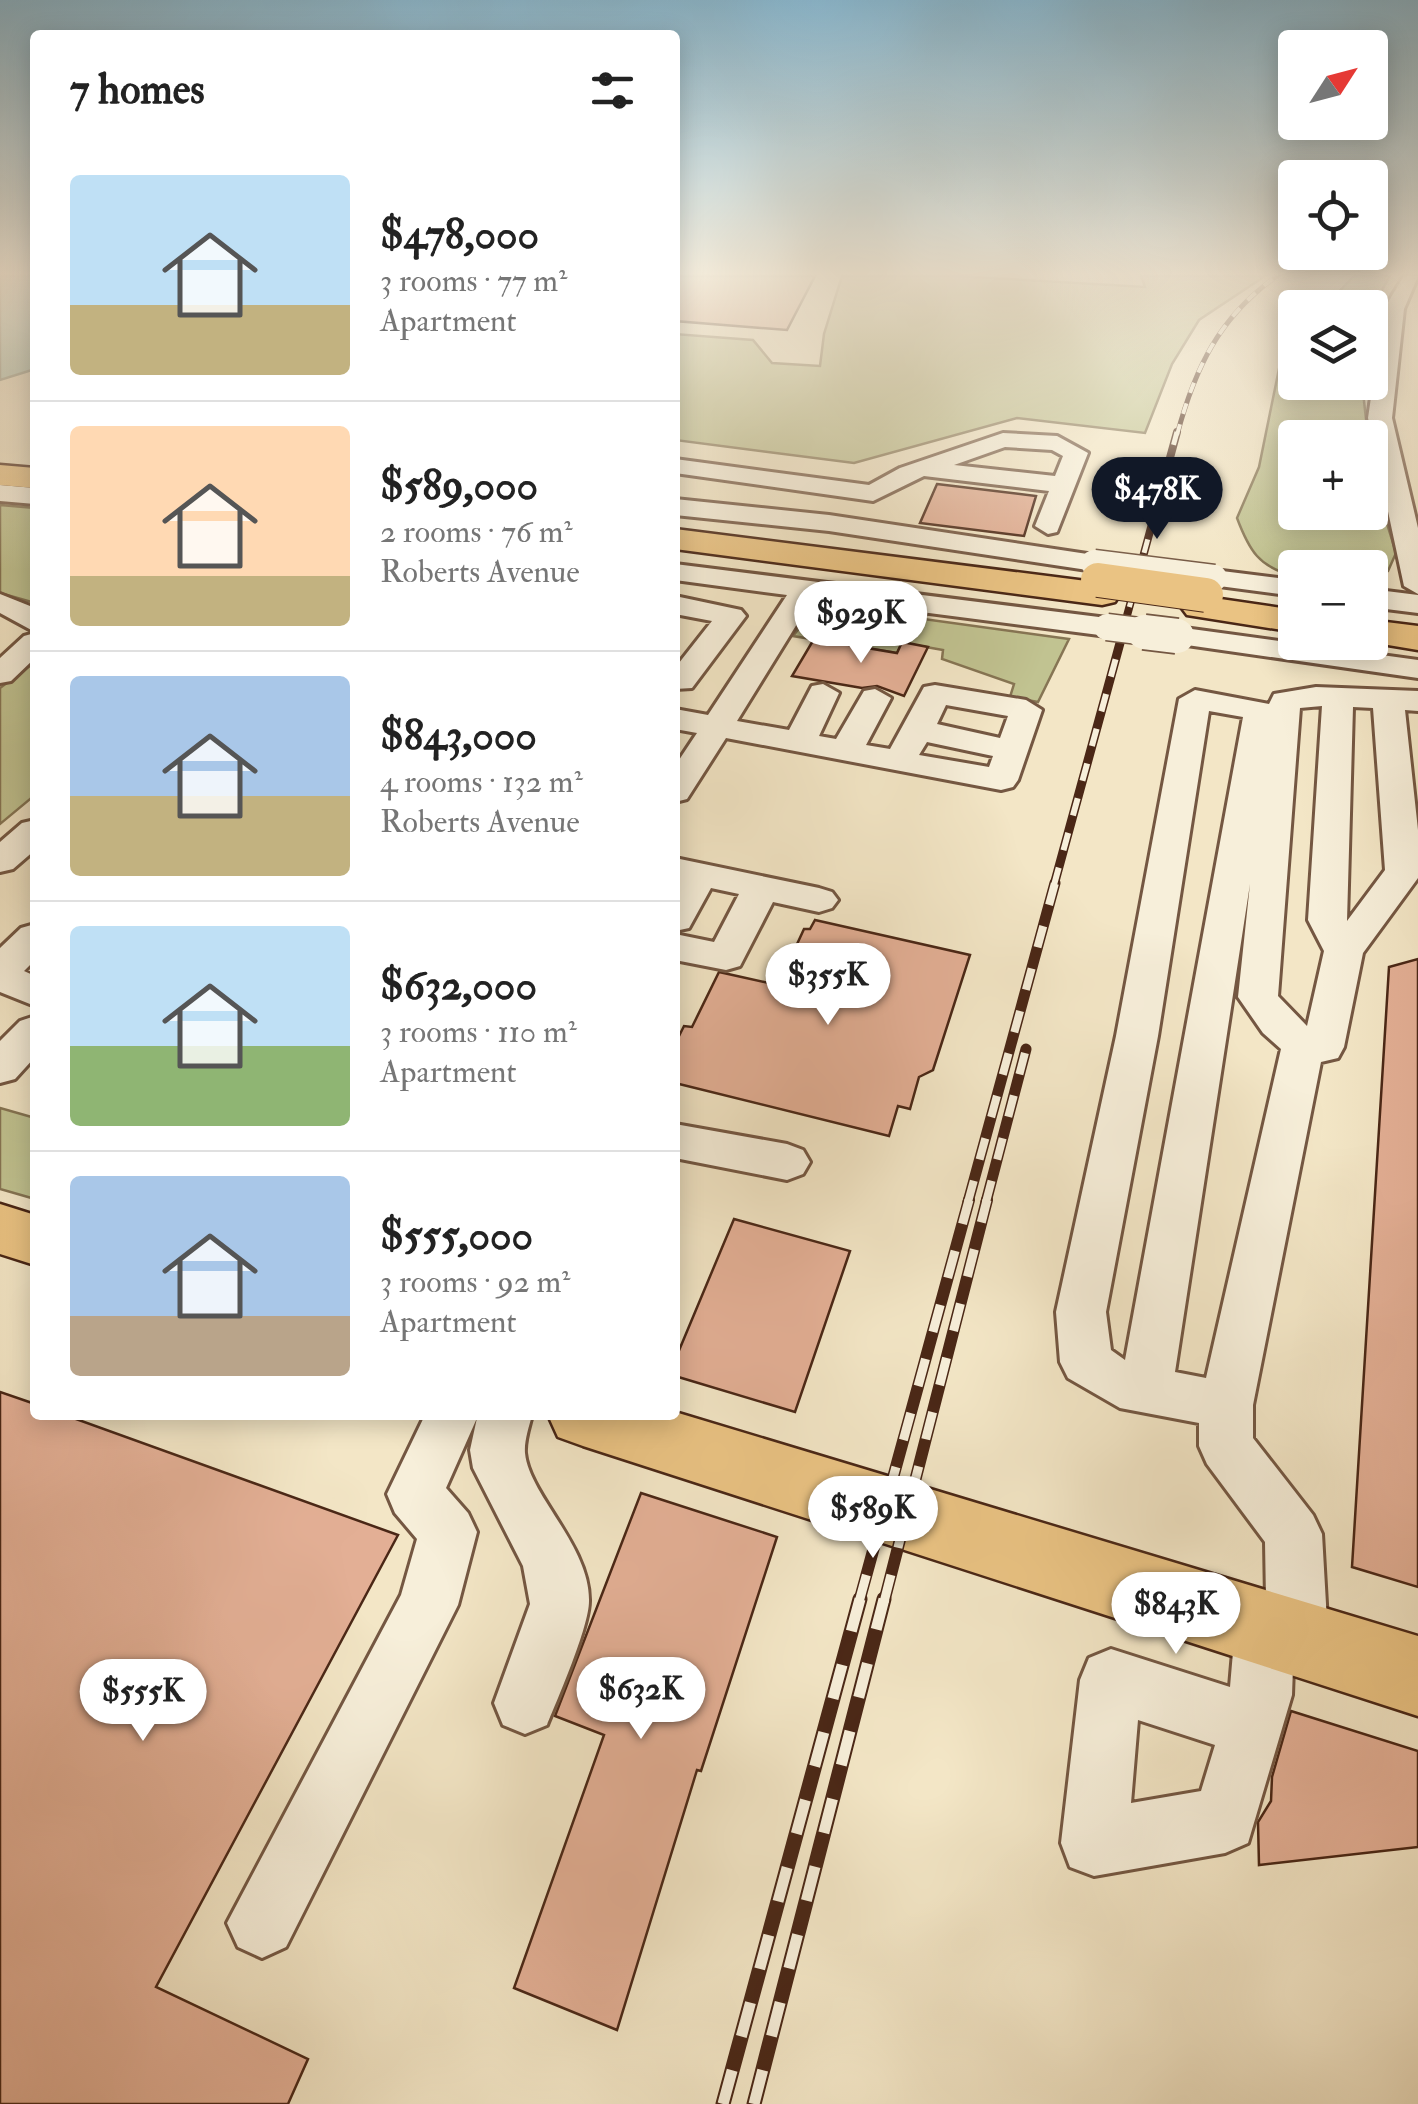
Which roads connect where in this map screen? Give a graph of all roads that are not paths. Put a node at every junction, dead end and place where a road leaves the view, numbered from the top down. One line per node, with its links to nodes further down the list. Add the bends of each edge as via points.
1 (1382, 400): 21 (street, via 1383,440)
2 (0, 456): 3 (main road)
3 (30, 457)
4 (0, 465): 6 (main road)
5 (680, 467): 7 (street, via 872,493)
6 (30, 468)
7 (919, 469): 10 (street); 10 (street, via 1003,440 1057,443 1076,454)
8 (0, 476): 9 (main road)
9 (30, 478)
10 (1064, 485): 15 (street)
11 (0, 493): 12 (street)
12 (30, 496)
13 (680, 509): 14 (street)
14 (754, 516): 19 (main road); 23 (street)
15 (1048, 526)
16 (680, 527): 19 (main road)
17 (680, 539): 23 (main road)
18 (680, 557): 27 (main road)
19 (948, 559): 23 (main road)
20 (680, 573): 22 (street)
21 (1418, 586)
22 (804, 590): 27 (street); 47 (street)
23 (1100, 591): 27 (street); 28 (main road)
24 (1278, 591): 28 (street)
25 (1388, 600): 29 (street)
26 (0, 602): 33 (street)
27 (913, 602)
28 (1199, 604): 31 (main road); 32 (main road); 39 (street)
29 (1418, 604)
30 (680, 606): 41 (street, via 732,616)
31 (1278, 606)
32 (1278, 618)
33 (30, 619)
34 (1388, 620): 35 (main road)
35 (1418, 624)
36 (1388, 634): 37 (main road)
37 (1418, 638)
38 (30, 647): 40 (street)
39 (1418, 669)
40 (0, 674)
41 (680, 682)
42 (823, 694): 48 (street)
43 (1338, 697): 45 (street); 61 (street, via 1327,920); 65 (street, via 1285,701 1258,997)
44 (875, 698): 49 (street)
45 (1403, 700): 54 (street)
46 (680, 720): 47 (street)
47 (718, 726): 48 (street); 51 (street)
48 (800, 741): 49 (street)
49 (848, 750): 50 (street)
50 (900, 760): 50 (street, via 918,730 1012,750 1001,780)
51 (680, 784)
52 (30, 835): 53 (street)
53 (0, 861)
54 (1411, 862): 61 (street)
55 (688, 872): 56 (street); 58 (street)
56 (762, 888): 57 (street); 60 (street, via 726,957)
57 (819, 900)
58 (680, 919)
59 (30, 942): 62 (street)
60 (680, 944)
61 (1344, 951): 65 (street, via 1323,1046)
62 (0, 974): 63 (street)
63 (30, 989)
64 (30, 1036): 66 (street)
65 (1304, 1046): 72 (street)
66 (0, 1068)
67 (680, 1142): 68 (street)
68 (787, 1162)
69 (0, 1229): 70 (main road)
70 (30, 1238)
71 (1146, 1390): 71 (street, via 1120,1384 1086,1362 1080,1312 1137,1036 1195,699 1260,711); 72 (street)
72 (1226, 1405): 76 (street, via 1226,1446 1293,1534)
73 (450, 1420): 80 (street, via 415,1494 448,1532 428,1605)
74 (505, 1420): 78 (street, via 497,1450 501,1468 560,1590)
75 (599, 1420): 76 (main road)
76 (1282, 1634): 77 (main road); 79 (street)
77 (1418, 1676)
78 (525, 1703)
79 (1251, 1725)
80 (262, 1923)

